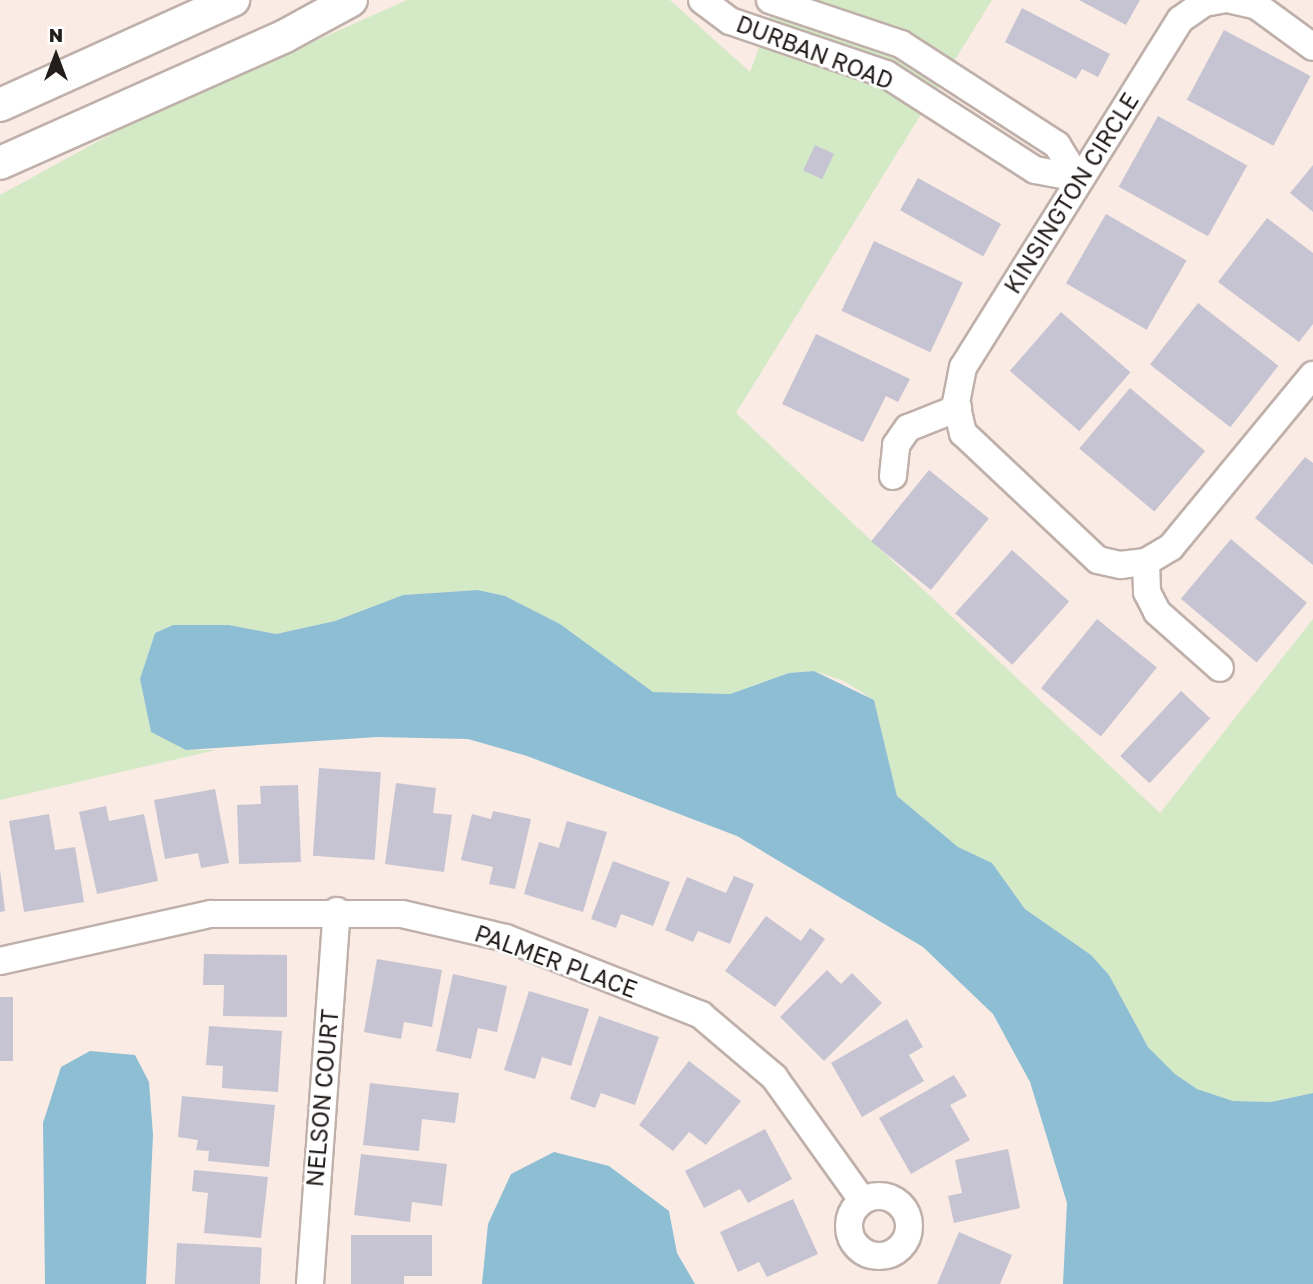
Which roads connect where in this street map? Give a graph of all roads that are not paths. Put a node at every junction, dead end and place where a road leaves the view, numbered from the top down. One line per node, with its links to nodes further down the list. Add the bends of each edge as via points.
1 (233, 0): 8 (street)
2 (351, 0): 11 (street, via 285,36)
3 (702, 0): 10 (street, DURBAN ROAD, via 730,20 886,74)
4 (770, 0): 9 (street, DURBAN ROAD, via 901,44)
5 (1218, 0): 12 (street, KINSINGTON CIRCLE, via 1204,3 1180,20)
6 (1232, 0): 7 (street, via 1256,6)
7 (1313, 47)
8 (0, 105)
9 (1018, 120): 10 (street); 12 (street, DURBAN ROAD, via 1056,145)
10 (1000, 147): 12 (street, DURBAN ROAD, via 1035,170)
11 (0, 163)
12 (1078, 178): 14 (street, KINSINGTON CIRCLE, via 962,367)
13 (1313, 375): 16 (street, via 1171,547)
14 (957, 408): 15 (street, via 908,428 896,444); 16 (street, KINSINGTON CIRCLE, via 962,433 1098,560 1120,565)
15 (892, 476)
16 (1146, 562): 17 (street, via 1147,592 1157,612)
17 (1220, 668)
18 (337, 912): 19 (street, PALMER PLACE, via 211,914); 20 (street, PALMER PLACE, via 401,914 506,938 701,1015 774,1077); 21 (street, NELSON COURT)
19 (0, 961)
20 (862, 1200)
21 (310, 1284)

